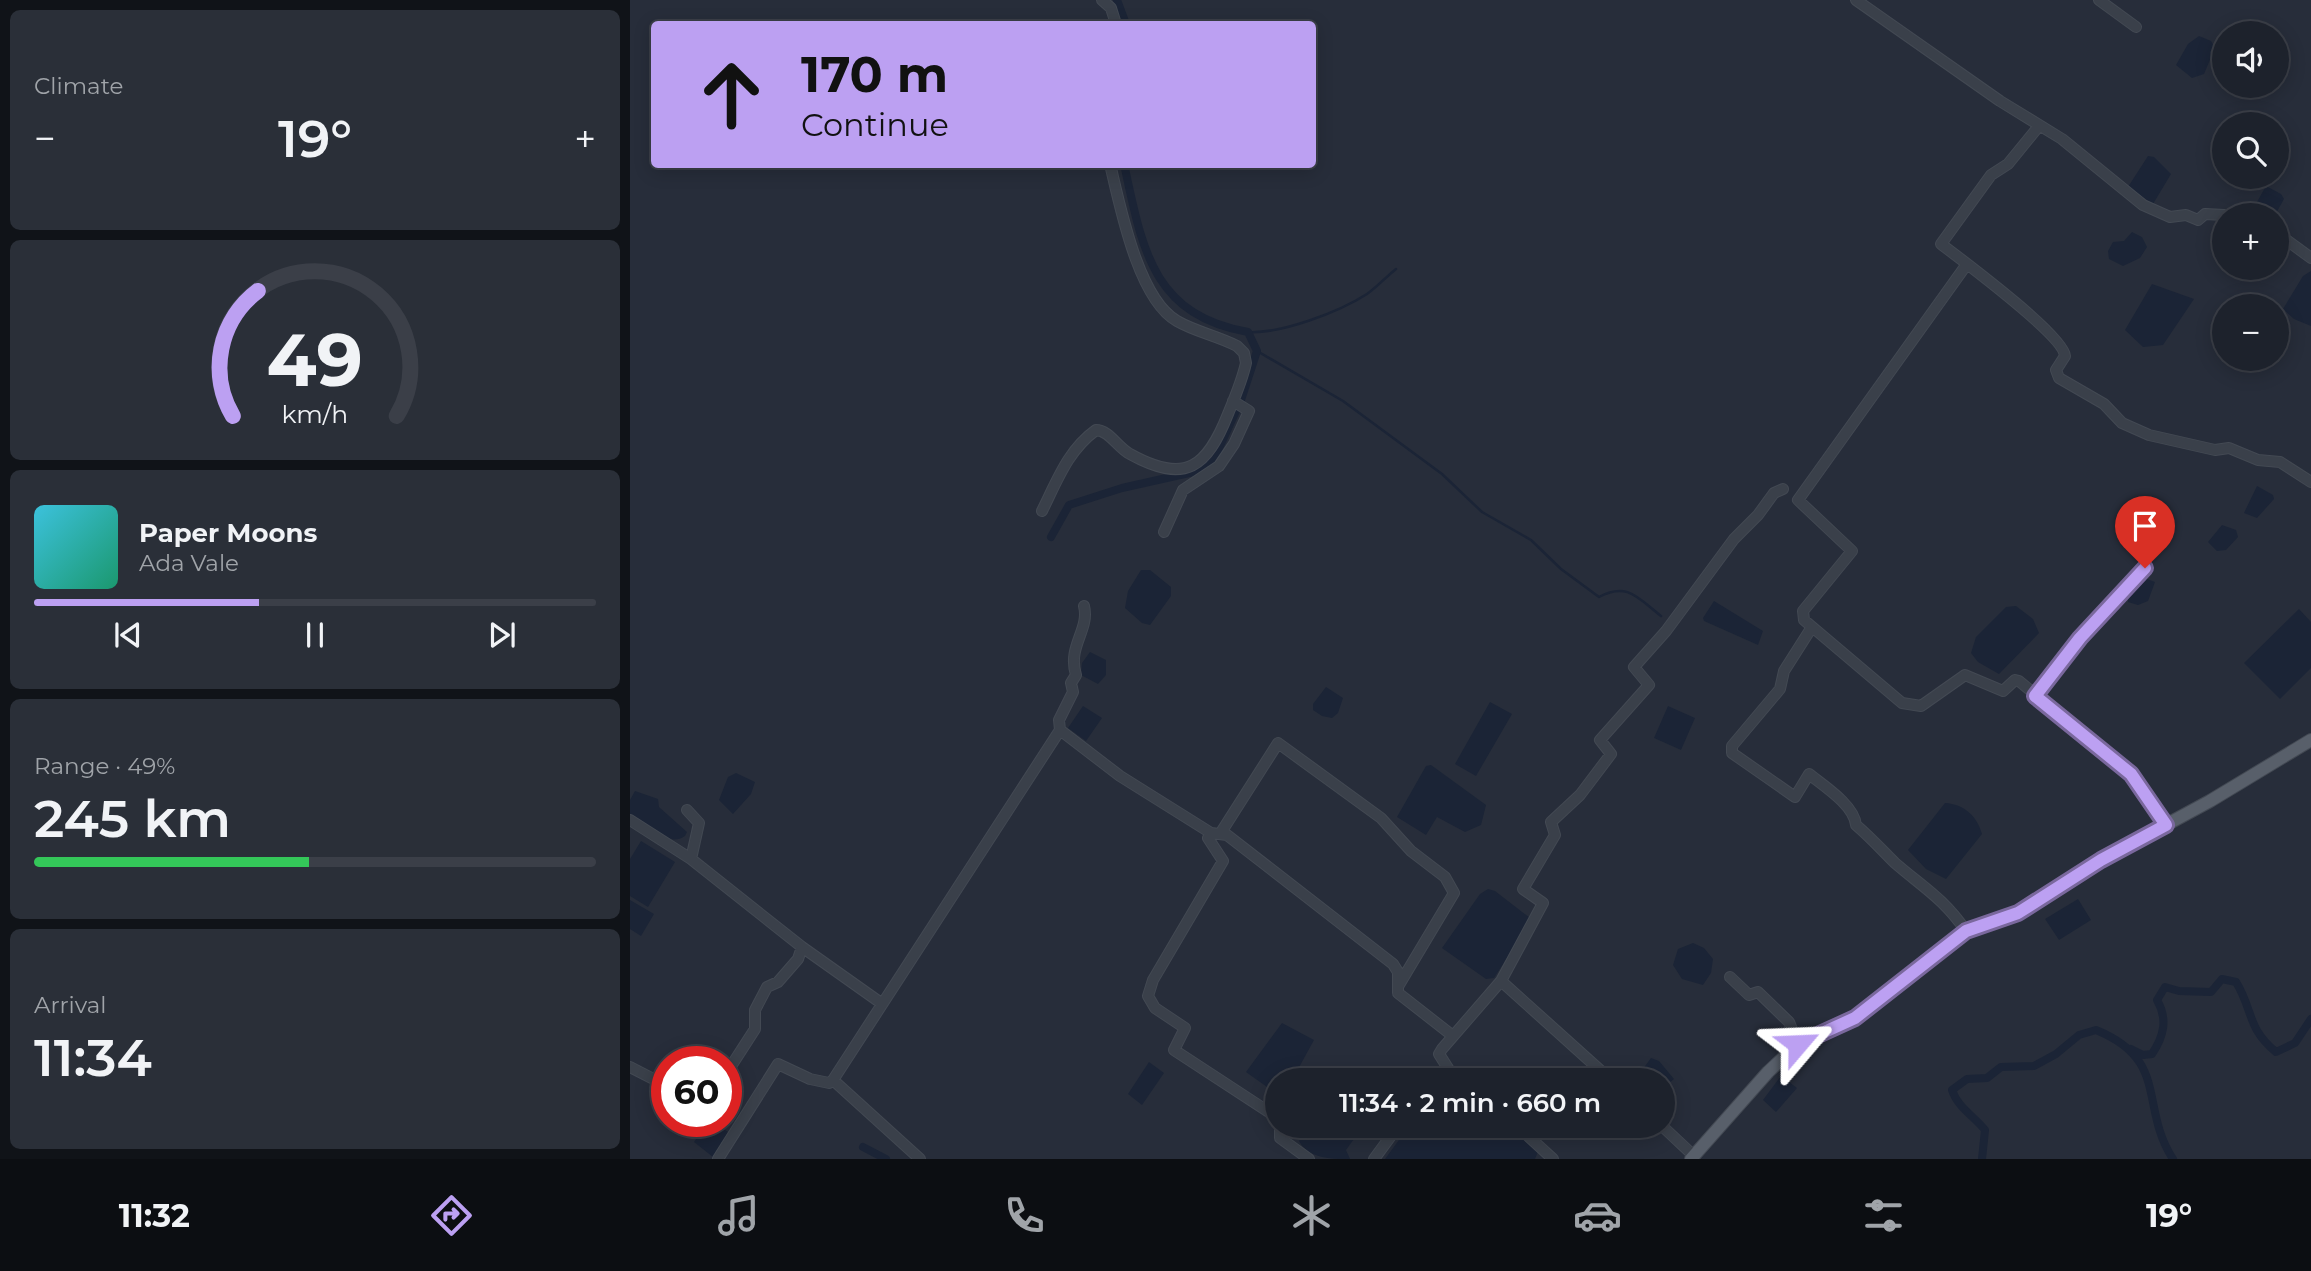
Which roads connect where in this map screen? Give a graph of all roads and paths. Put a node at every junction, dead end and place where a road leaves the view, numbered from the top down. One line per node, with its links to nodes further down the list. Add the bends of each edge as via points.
1 (1102, 0): 4 (street)
2 (1856, 0): 6 (street)
3 (2099, 0): 5 (street)
4 (1115, 21)
5 (2136, 27)
6 (2039, 126): 8 (street, via 2153,212 2198,220); 11 (street, via 2008,164 1991,175 1941,242)
7 (1111, 168): 12 (street, via 1132,246 1155,298 1175,320 1227,341 1244,354 1246,363)
8 (2212, 215)
9 (2289, 242): 10 (street)
10 (2311, 258)
11 (1967, 264): 13 (street, via 2060,345 2064,356 2056,370 2059,378 2104,404 2122,423 2149,435 2280,462); 19 (street, via 1798,500 1852,551 1803,611 1804,620)
12 (1233, 401): 15 (street, via 1204,461 1183,470 1130,454 1104,431 1096,430 1068,458); 16 (street, via 1249,411 1234,444 1219,466 1186,486)
13 (2311, 482)
14 (1783, 489): 31 (street, via 1774,493 1734,538 1634,667 1649,685 1600,740 1611,754 1580,795 1550,822 1555,835 1523,889 1543,903)
15 (1042, 511)
16 (1164, 532)
17 (2145, 568): 20 (street, via 2080,638)
18 (1084, 607): 21 (street, via 1087,619 1071,660 1076,675 1071,683 1073,692 1059,720)
19 (1812, 627): 20 (street, via 1902,703 1921,706 1965,675 2003,691 2015,680); 28 (street, via 1784,671 1780,689 1732,746 1732,753 1795,797 1809,775 1836,796 1856,825 1895,863 1937,894)
20 (2035, 696): 25 (street, via 2131,774)
21 (1060, 730): 26 (street, via 1120,776); 33 (street)
22 (2311, 740): 25 (main road)
23 (687, 810): 27 (street, via 699,823)
24 (630, 820): 27 (street)
25 (2166, 825): 28 (main road, via 2018,913)
26 (1216, 834): 32 (street, via 1236,841 1393,964); 32 (street, via 1278,743 1381,818 1410,851 1445,877 1454,893); 42 (street, via 1209,841 1223,861 1148,996 1155,1007 1185,1028 1174,1050)
27 (691, 859): 29 (street)
28 (1966, 931): 35 (main road, via 1855,1018)
29 (802, 947): 33 (street); 36 (street, via 798,959 768,987 755,1010 755,1029)
30 (1730, 977): 35 (street, via 1749,995 1758,992 1788,1022)
31 (1501, 981): 34 (street); 39 (street)
32 (1398, 988): 34 (street, via 1398,993)
33 (881, 1003): 41 (street)
34 (1453, 1035): 38 (street, via 1439,1055)
35 (1798, 1044): 49 (main road)
36 (742, 1049)
37 (630, 1068): 40 (street)
38 (1449, 1068)
39 (1598, 1068)
40 (651, 1078)
41 (834, 1080): 43 (street, via 810,1079 778,1064); 51 (street)
42 (1265, 1110)
43 (742, 1121)
44 (732, 1137): 50 (street)
45 (1280, 1138): 52 (street)
46 (1389, 1138): 53 (street)
47 (1530, 1138): 54 (street)
48 (1674, 1138): 49 (street)
49 (1693, 1157)
50 (718, 1159)
51 (919, 1159)
52 (1309, 1159)
53 (1374, 1159)
54 (1553, 1159)

